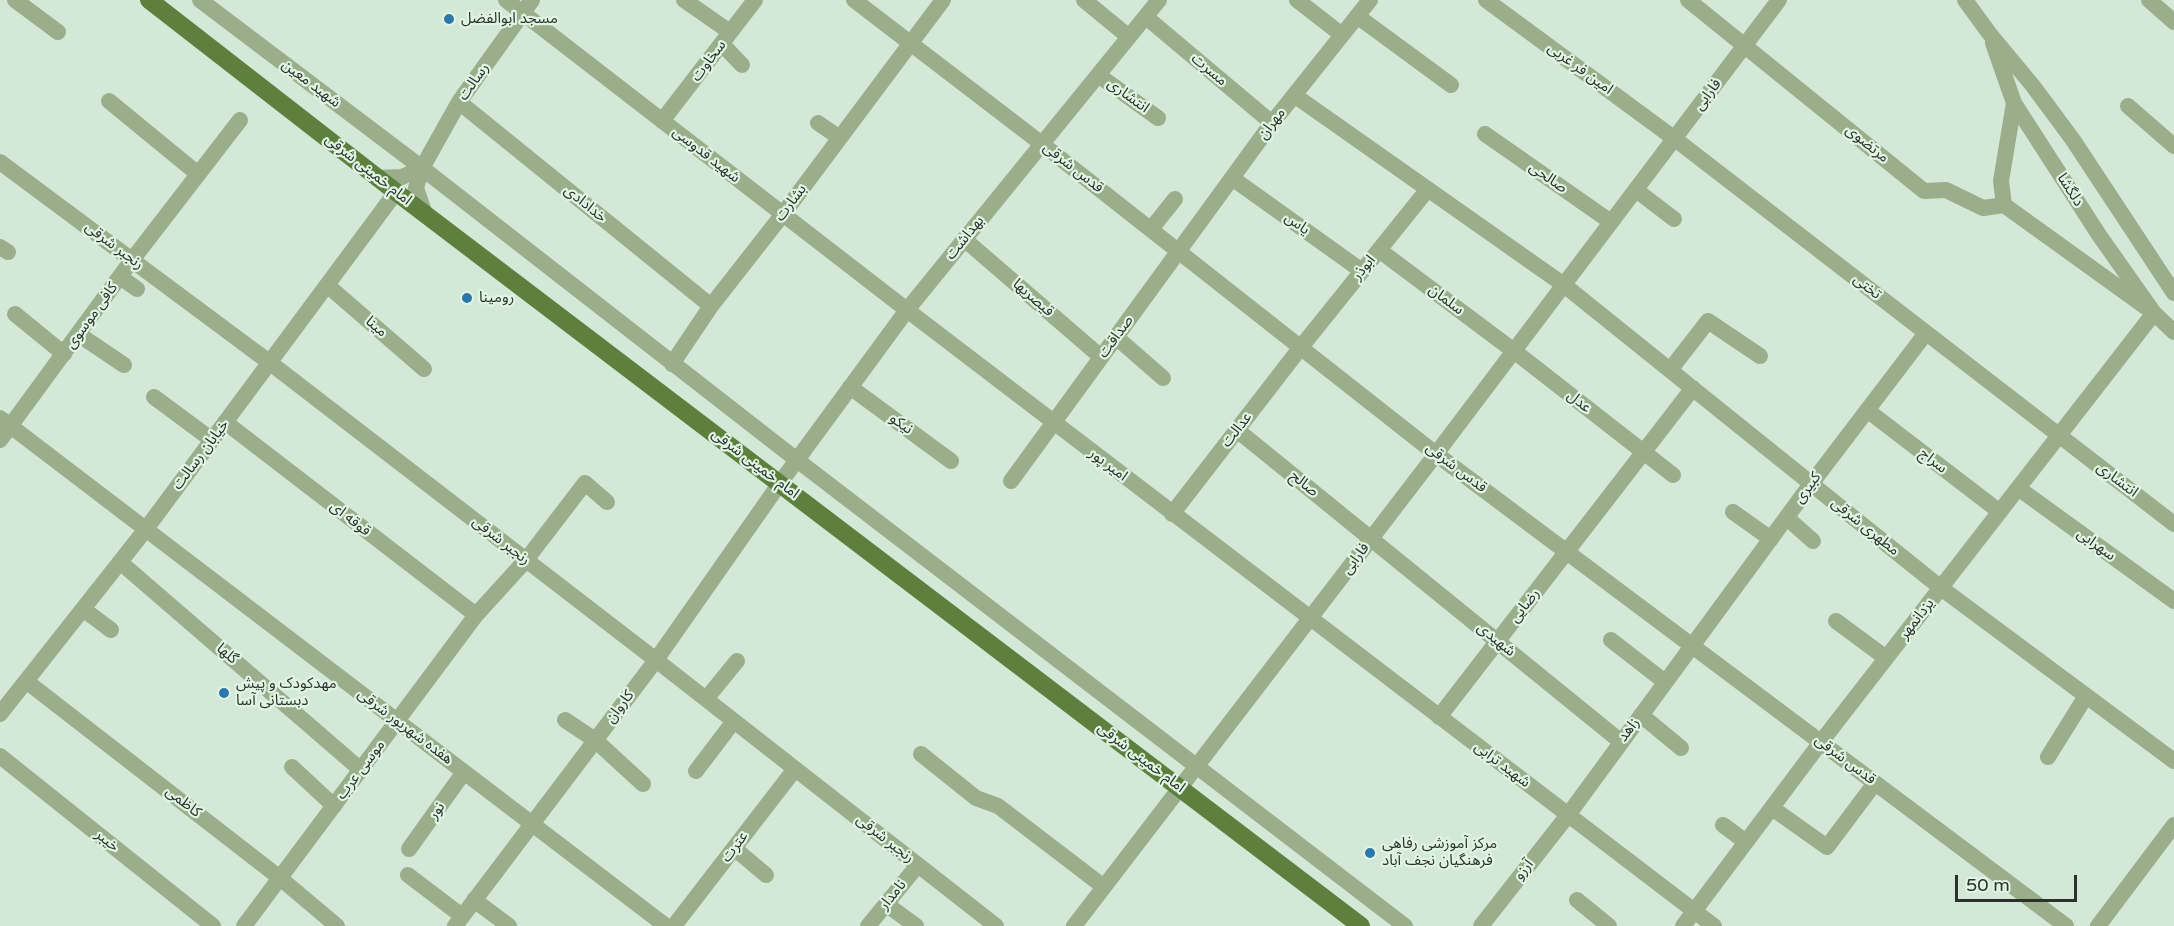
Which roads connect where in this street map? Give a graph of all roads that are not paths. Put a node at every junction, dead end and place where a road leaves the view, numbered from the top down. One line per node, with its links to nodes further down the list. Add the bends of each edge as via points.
1 (15, 0): 22 (street)
2 (149, 0): 50 (main road, امام خمینی شرقی)
3 (200, 0): 47 (street, شهید معین)
4 (506, 0): 18 (street, شهید قدوسی)
5 (684, 0): 26 (street)
6 (755, 0): 26 (street, سخاوت)
7 (854, 0): 27 (street, قدس شرقی)
8 (943, 0): 27 (street, بشارت)
9 (1084, 0): 25 (street)
10 (1159, 0): 20 (street, بهداشت)
11 (1297, 0): 24 (street)
12 (1370, 0): 19 (street, مهران)
13 (1486, 0): 44 (street, امین فر غربی)
14 (1688, 0): 28 (street, مرتضوی)
15 (1779, 0): 28 (street, فارابی)
16 (1965, 0): 23 (street, دلگشا)
17 (2150, 0): 21 (street)
18 (527, 6): 34 (street, رسالت); 39 (street, شهید قدوسی)
19 (1357, 16): 24 (street, مهران); 31 (street)
20 (1146, 17): 25 (street, بهداشت); 41 (street, مسرت)
21 (2174, 22)
22 (58, 32)
23 (1989, 33): 35 (street, دلگشا); 71 (street, دلگشا, via 2073,140)
24 (1342, 35): 32 (street, مهران)
25 (1129, 37): 30 (street, بهداشت)
26 (726, 38): 29 (street); 39 (street, سخاوت)
27 (910, 43): 43 (street, بشارت); 45 (street, قدس شرقی)
28 (1746, 45): 44 (street, فارابی); 56 (street, مرتضوی, via 1924,190 1946,190 1983,208)
29 (742, 65)
30 (1098, 75): 37 (street, انتشاری); 45 (street, بهداشت)
31 (1451, 85)
32 (1294, 95): 41 (street, مهران); 52 (street)
33 (109, 101): 49 (street)
34 (459, 102): 47 (street, رسالت); 72 (street, خدادادی)
35 (2014, 104): 56 (street, via 2001,181); 75 (street, دلگشا)
36 (2128, 106): 46 (street)
37 (1158, 118)
38 (240, 120): 49 (street, کافی موسوی)
39 (662, 121): 58 (street, شهید قدوسی)
40 (818, 123): 43 (street)
41 (1272, 123): 51 (street, مهران)
42 (1485, 134): 60 (street, صالحی)
43 (840, 138): 58 (street, بشارت)
44 (1674, 139): 53 (street, فارابی); 77 (street, تختی)
45 (1042, 144): 61 (street, قدس شرقی); 62 (street, بهداشت)
46 (2174, 146)
47 (422, 168): 50 (street, via 402,177); 57 (street, رسالت, via 416,188); 86 (street, شهید معین)
48 (3, 170): 65 (street, رنجبر شرقی)
49 (198, 174): 65 (street, کافی موسوی)
50 (378, 178): 54 (main road, امام خمینی شرقی)
51 (1232, 178): 64 (street, مهران); 66 (street, یاس)
52 (1428, 189): 63 (street, ابوذر); 69 (street)
53 (1636, 190): 59 (street); 60 (street, فارابی)
54 (396, 192): 57 (main road, امام خمینی شرقی); 68 (street, خیابان رسالت)
55 (1175, 199): 61 (street)
56 (2004, 205): 75 (street)
57 (425, 214): 107 (main road, امام خمینی شرقی)
58 (783, 214): 72 (street, بشارت); 73 (street, شهید قدوسی)
59 (1674, 219)
60 (1611, 222): 69 (street, فارابی)
61 (1151, 230): 64 (street, قدس شرقی)
62 (964, 239): 73 (street, بهداشت); 84 (street, قیصریها)
63 (1379, 250): 66 (street, ابوذر); 81 (street, سلمان)
64 (1179, 251): 79 (street, صداقت); 80 (street, قدس شرقی)
65 (132, 260): 67 (street, کافی موسوی); 85 (street, رنجبر شرقی)
66 (1362, 270): 80 (street, ابوذر)
67 (120, 276): 70 (street); 78 (street, کافی موسوی)
68 (327, 285): 85 (street, خیابان رسالت); 88 (street, مینا)
69 (1564, 285): 81 (street, فارابی); 89 (street, مطهری شرقی)
70 (137, 289)
71 (2174, 293)
72 (711, 306): 86 (street, بشارت)
73 (907, 310): 91 (street, بهداشت); 96 (street, امیر پور)
74 (15, 314): 82 (street)
75 (2154, 314): 76 (street, دلگشا); 99 (street, یزدانمهر)
76 (2174, 332)
77 (1926, 333): 94 (street, کبیری); 99 (street, تختی)
78 (78, 334): 82 (street, کافی موسوی); 87 (street)
79 (1116, 337): 84 (street, صداقت); 90 (street)
80 (1301, 347): 98 (street, عدالت); 102 (street, قدس شرقی)
81 (1514, 351): 101 (street, عدل); 102 (street, فارابی)
82 (64, 354): 97 (street, کافی موسوی)
83 (1760, 356): 89 (street, via 1708,321)
84 (1101, 357): 96 (street, صداقت)
85 (269, 362): 95 (street, خیابان رسالت); 121 (street, رنجبر شرقی)
86 (672, 364): 103 (street, شهید معین)
87 (124, 365)
88 (424, 369)
89 (1670, 370): 92 (street, مطهری شرقی)
90 (1163, 378)
91 (850, 387): 103 (street, بهداشت); 104 (street, نیکو)
92 (1693, 388): 101 (street); 108 (street, مطهری شرقی)
93 (153, 397): 100 (street)
94 (1867, 410): 108 (street, کبیری); 112 (street, سراج)
95 (225, 422): 100 (street, خیابان رسالت); 126 (street, قوقه ای)
96 (1054, 423): 106 (street, صداقت); 113 (street, امیر پور)
97 (3, 428): 116 (street, هفده شهریور شرقی)
98 (1237, 430): 113 (street, عدالت); 117 (street, صالح)
99 (2059, 436): 109 (street, یزدانمهر); 115 (street, انتشاری)
100 (212, 440): 116 (street, خیابان رسالت)
101 (1643, 453): 105 (street, عدل); 120 (street)
102 (1436, 454): 117 (street, فارابی); 120 (street, قدس شرقی)
103 (797, 460): 107 (street, بهداشت); 155 (street, شهید معین)
104 (951, 461)
105 (1673, 475)
106 (1011, 481)
107 (780, 483): 134 (street, کاروان); 162 (main road, امام خمینی شرقی)
108 (1811, 484): 114 (street, کبیری); 123 (street, مطهری شرقی)
109 (2018, 488): 112 (street, یزدانمهر); 124 (street, سهرابی)
110 (608, 502): 121 (street, موسی عرب, via 585,483)
111 (1733, 512): 118 (street)
112 (2000, 512): 123 (street, یزدانمهر)
113 (1172, 514): 127 (street, امیر پور)
114 (1786, 518): 118 (street, کبیری); 119 (street)
115 (2174, 524)
116 (146, 529): 122 (street, خیابان رسالت); 144 (street, هفده شهریور شرقی)
117 (1371, 538): 127 (street, فارابی); 131 (street, شهیدی)
118 (1771, 539): 132 (street, کبیری)
119 (1813, 541)
120 (1567, 552): 131 (street, رضایی); 132 (street, قدس شرقی)
121 (526, 560): 126 (street, موسی عرب); 134 (street, رنجبر شرقی)
122 (120, 562): 125 (street, خیابان رسالت); 157 (street, گلها)
123 (1941, 588): 133 (street, یزدانمهر); 138 (street, مطهری شرقی)
124 (2174, 602)
125 (83, 609): 129 (street); 136 (street, خیابان رسالت)
126 (476, 615): 144 (street, موسی عرب)
127 (1310, 619): 142 (street, شهید ترابی); 155 (street, فارابی)
128 (1836, 621): 133 (street)
129 (111, 630)
130 (1611, 640): 137 (street)
131 (1497, 641): 142 (street, رضایی); 147 (street, شهیدی)
132 (1693, 646): 137 (street, زاهد); 148 (street, قدس شرقی)
133 (1886, 658): 148 (street, یزدانمهر)
134 (656, 660): 139 (street, رنجبر شرقی); 146 (street, کاروان)
135 (737, 661): 139 (street)
136 (26, 681): 140 (street, خیابان رسالت); 175 (street, کاظمی)
137 (1665, 682): 141 (street, زاهد)
138 (2086, 696): 152 (street); 153 (street, مطهری شرقی)
139 (706, 699): 145 (street, رنجبر شرقی)
140 (0, 714)
141 (1641, 715): 147 (street, زاهد); 149 (street)
142 (1439, 717): 165 (street, شهید ترابی)
143 (565, 720): 146 (street)
144 (398, 721): 157 (street, موسی عرب); 159 (street, هفده شهریور شرقی)
145 (734, 721): 156 (street, رنجبر شرقی); 158 (street)
146 (595, 740): 161 (street); 166 (street, کاروان)
147 (1620, 741): 165 (street, زاهد)
148 (1821, 742): 160 (street, قدس شرقی); 164 (street, یزدانمهر)
149 (1681, 748)
150 (921, 754): 176 (street, via 976,798 998,806)
151 (0, 756): 182 (street, خیبر)
152 (2048, 757)
153 (2174, 761)
154 (292, 767): 163 (street)
155 (1196, 767): 162 (street, فارابی); 193 (street, شهید معین)
156 (795, 768): 170 (street, عترت); 172 (street, رنجبر شرقی)
157 (362, 770): 163 (street, موسی عرب)
158 (696, 771)
159 (464, 772): 166 (street, هفده شهریور شرقی); 171 (street, نور)
160 (1875, 783): 164 (street, via 1827,847); 198 (street, قدس شرقی)
161 (644, 784)
162 (1180, 788): 176 (street, فارابی); 192 (main road, امام خمینی شرقی)
163 (334, 806): 175 (street, موسی عرب)
164 (1772, 808): 169 (street, یزدانمهر)
165 (1568, 815): 180 (street, شهید ترابی); 194 (street, آرزو)
166 (532, 824): 177 (street, کاروان); 186 (street, هفده شهریور شرقی)
167 (1723, 825): 169 (street)
168 (2174, 825): 199 (street)
169 (1746, 842): 180 (street, یزدانمهر)
170 (734, 848): 174 (street); 187 (street, عترت)
171 (409, 849)
172 (918, 865): 179 (street, نامدار); 190 (street, رنجبر شرقی)
173 (408, 875): 181 (street)
174 (766, 875)
175 (280, 878): 183 (street, موسی عرب); 184 (street, کاظمی)
176 (1104, 887): 191 (street, فارابی)
177 (474, 900): 181 (street, کاروان); 185 (street)
178 (1576, 900): 195 (street)
179 (886, 904): 188 (street, نامدار); 189 (street)
180 (1694, 911): 196 (street, یزدانمهر); 197 (street, شهید ترابی)
181 (458, 921)
182 (213, 926)
183 (244, 926)
184 (337, 926)
185 (509, 926)
186 (666, 926)
187 (674, 926)
188 (868, 926)
189 (916, 926)
190 (996, 926)
191 (1074, 926)
192 (1361, 926)
193 (1405, 926)
194 (1481, 926)
195 (1609, 926)
196 (1683, 926)
197 (1714, 926)
198 (2066, 926)
199 (2098, 926)

